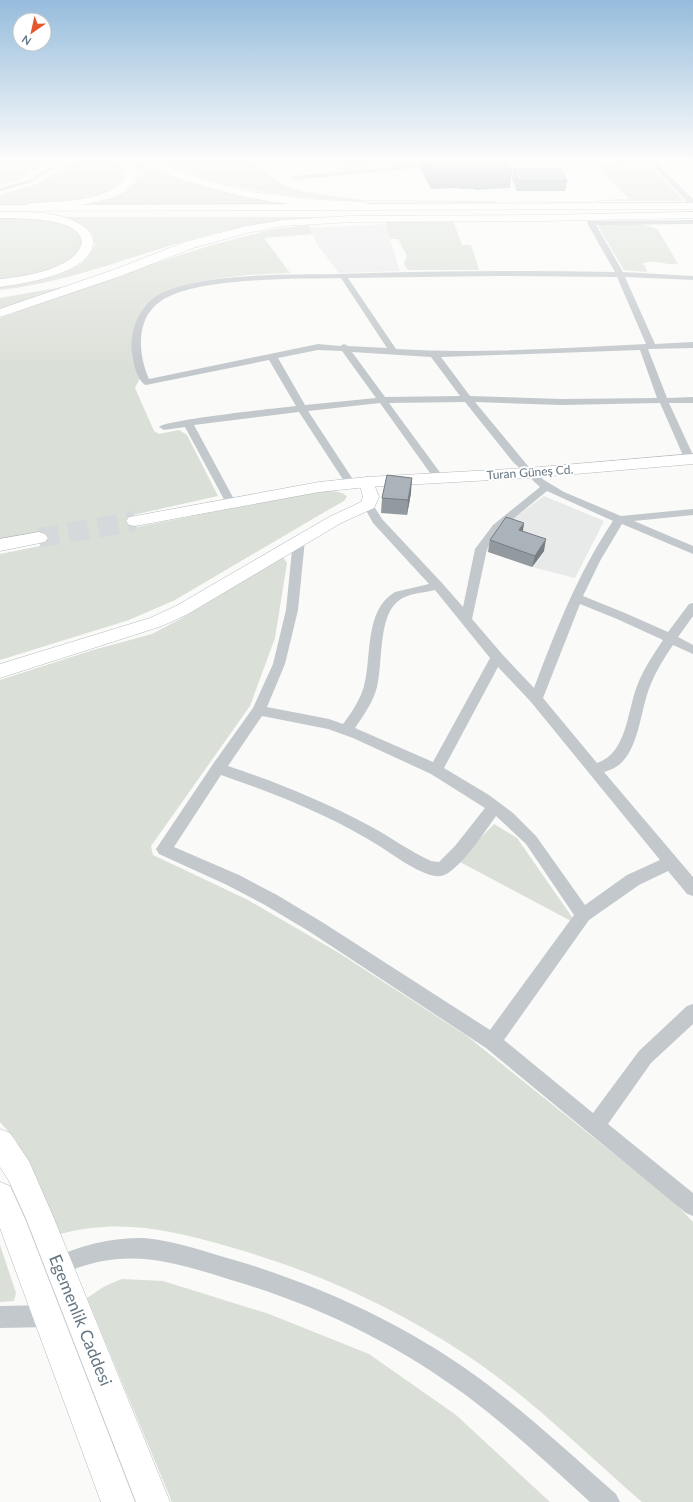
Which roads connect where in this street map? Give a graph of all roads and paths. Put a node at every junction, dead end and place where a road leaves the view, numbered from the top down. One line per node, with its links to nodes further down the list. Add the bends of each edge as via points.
1 (82, 231): 8 (main road, via 88,241 84,253 78,259 54,272 20,281)
2 (242, 231): 4 (main road)
3 (596, 231): 5 (street)
4 (156, 257): 9 (main road, via 87,276); 10 (main road)
5 (620, 274): 6 (street); 7 (street); 12 (street)
6 (342, 276): 14 (street); 16 (street, via 268,278 194,286 157,299 143,316 138,328 138,360 146,382)
7 (693, 278)
8 (0, 283)
9 (0, 293)
10 (0, 313)
11 (693, 345): 12 (street)
12 (648, 347): 15 (street); 19 (street)
13 (344, 348): 14 (street); 16 (street, via 318,347); 18 (street)
14 (392, 350): 15 (street)
15 (434, 354): 17 (street)
16 (272, 356): 21 (street)
17 (466, 399): 18 (street); 19 (street, via 561,402); 25 (street)
18 (382, 400): 21 (street); 26 (street)
19 (663, 400): 20 (street); 24 (street)
20 (693, 400)
21 (302, 409): 22 (street); 27 (street)
22 (188, 423): 23 (street); 29 (street)
23 (164, 427)
24 (691, 459): 25 (main road, Turan Güneş Cd.)
25 (528, 473): 26 (main road, Turan Güneş Cd.); 28 (street)
26 (439, 478): 27 (main road, Turan Güneş Cd.)
27 (359, 483): 29 (main road, Turan Güneş Cd., via 319,487); 30 (main road, via 371,497)
28 (546, 487): 32 (street); 41 (street, via 497,527 482,549)
29 (231, 503): 33 (main road, Turan Güneş Cd.)
30 (368, 505): 35 (main road); 38 (street, via 377,521)
31 (693, 512): 32 (street)
32 (620, 519): 37 (street); 39 (street)
33 (135, 521)
34 (39, 538): 36 (main road)
35 (299, 540): 45 (main road, via 182,610 156,622); 47 (street, via 290,618 279,664)
36 (0, 545)
37 (693, 550)
38 (438, 586): 41 (street); 48 (street, via 405,594 387,604 381,618 372,679 366,700)
39 (576, 598): 42 (street, via 602,607); 46 (street)
40 (693, 607): 42 (street)
41 (466, 620): 44 (street)
42 (670, 639): 43 (street); 50 (street, via 644,686 619,755 605,766)
43 (693, 650)
44 (496, 657): 46 (street); 51 (street)
45 (0, 671)
46 (536, 699): 50 (street)
47 (259, 710): 48 (street, via 329,724); 49 (street)
48 (346, 730): 51 (street)
49 (218, 768): 52 (street, via 292,794 435,869 443,868 452,860); 57 (street, via 164,849 271,900)
50 (595, 769): 53 (street)
51 (436, 770): 52 (street)
52 (495, 807): 55 (street, via 531,840)
53 (671, 862): 54 (street); 55 (street, via 633,880)
54 (693, 889)
55 (583, 915): 57 (street)
56 (693, 1012): 58 (street, via 645,1057)
57 (492, 1042): 58 (street)
58 (595, 1126): 61 (street)
59 (0, 1143): 62 (main road, Egemenlik Caddesi, via 19,1171)
60 (0, 1196): 63 (main road, Egemenlik Caddesi)
61 (693, 1206)
62 (59, 1265): 63 (street); 67 (main road, Egemenlik Caddesi); 68 (street, via 113,1250 156,1249 267,1280 321,1301 391,1335 454,1373 527,1430)
63 (34, 1281): 64 (main road, Egemenlik Caddesi)
64 (48, 1316): 65 (street); 66 (main road, Egemenlik Caddesi)
65 (0, 1317)
66 (118, 1502)
67 (153, 1502)
68 (608, 1502)

